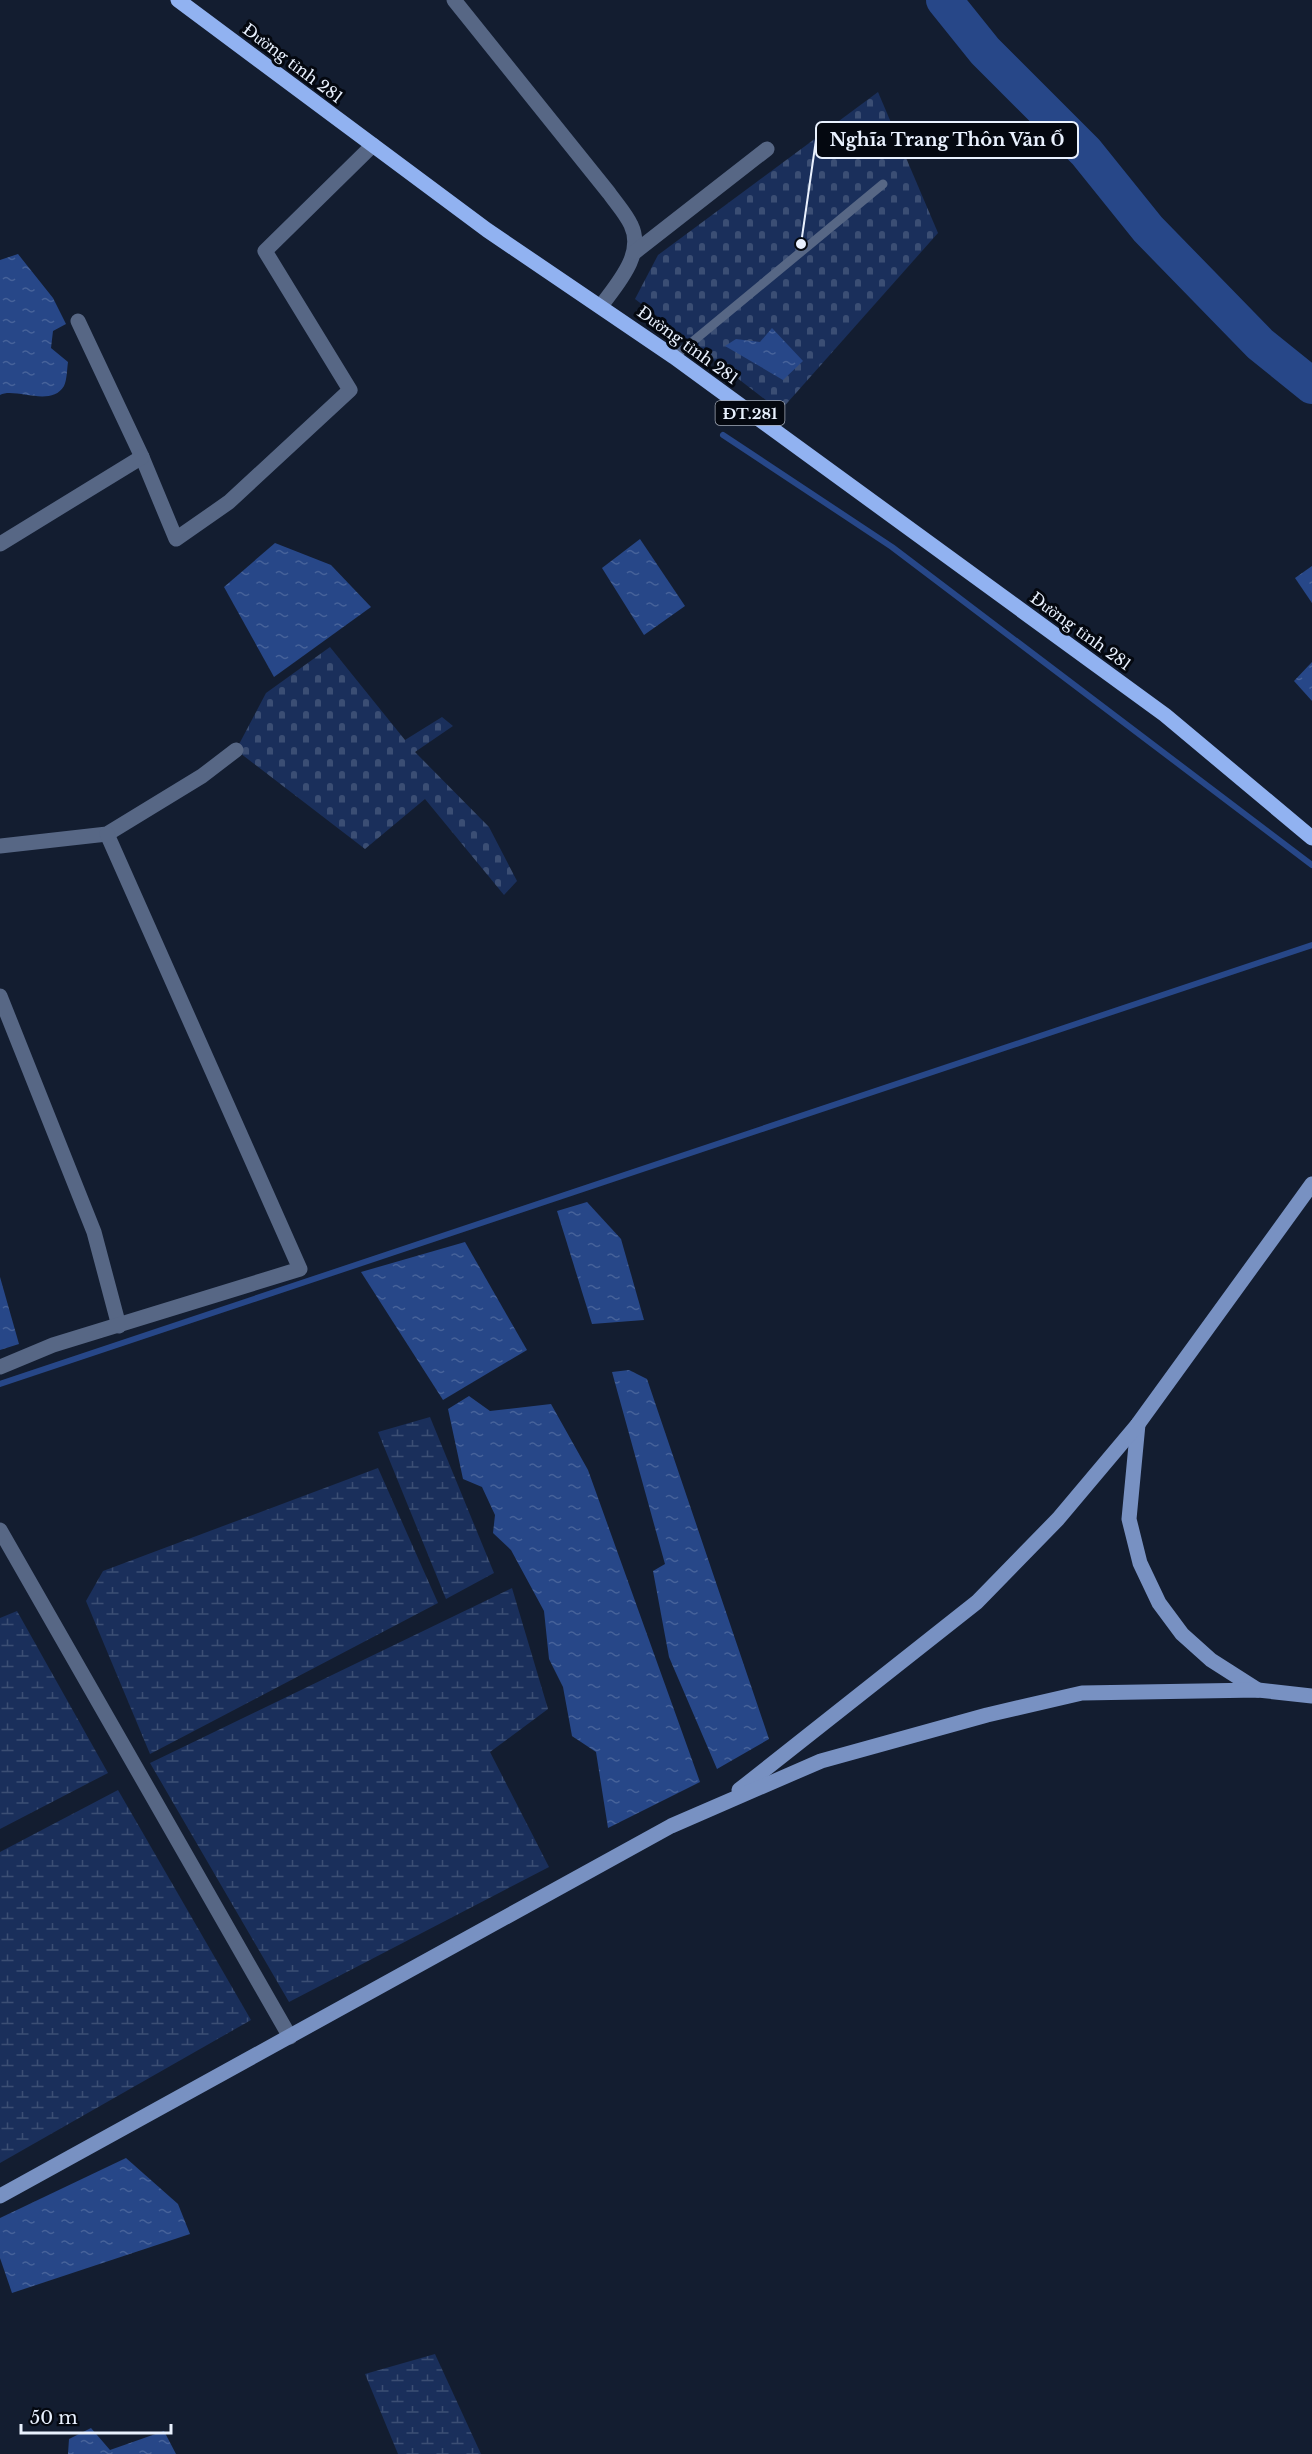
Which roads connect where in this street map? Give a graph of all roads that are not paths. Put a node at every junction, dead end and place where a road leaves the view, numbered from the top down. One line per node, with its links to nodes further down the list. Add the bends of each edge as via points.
1 (178, 0): 3 (main road, Đường tỉnh 281 / ĐT.281)
2 (454, 0): 6 (street, via 609,193 632,226)
3 (373, 145): 7 (main road, Đường tỉnh 281 / ĐT.281, via 488,230); 10 (street, via 265,251 350,390 229,502 176,539)
4 (767, 149): 6 (street)
5 (884, 184): 9 (lane)
6 (634, 252): 7 (street, via 622,278)
7 (601, 306): 9 (main road, Đường tỉnh 281 / ĐT.281)
8 (78, 321): 10 (street)
9 (674, 357): 14 (main road, Đường tỉnh 281 / ĐT.281, via 1165,715)
10 (142, 457): 11 (street)
11 (0, 544)
12 (236, 750): 13 (street, via 202,776)
13 (107, 834): 15 (street); 18 (street, via 300,1269)
14 (1312, 838)
15 (0, 846)
16 (0, 996): 18 (street, via 94,1232)
17 (1312, 1184): 20 (main road)
18 (119, 1326): 19 (street)
19 (0, 1367)
20 (1138, 1425): 22 (main road, via 1129,1519 1140,1563 1159,1603 1182,1634 1211,1660); 24 (main road, via 1058,1519 977,1602)
21 (0, 1530): 25 (street)
22 (1258, 1690): 23 (main road); 24 (main road, via 1082,1693 821,1761)
23 (1312, 1696)
24 (723, 1802): 25 (main road, via 671,1826)
25 (290, 2037): 26 (main road)
26 (0, 2196)

